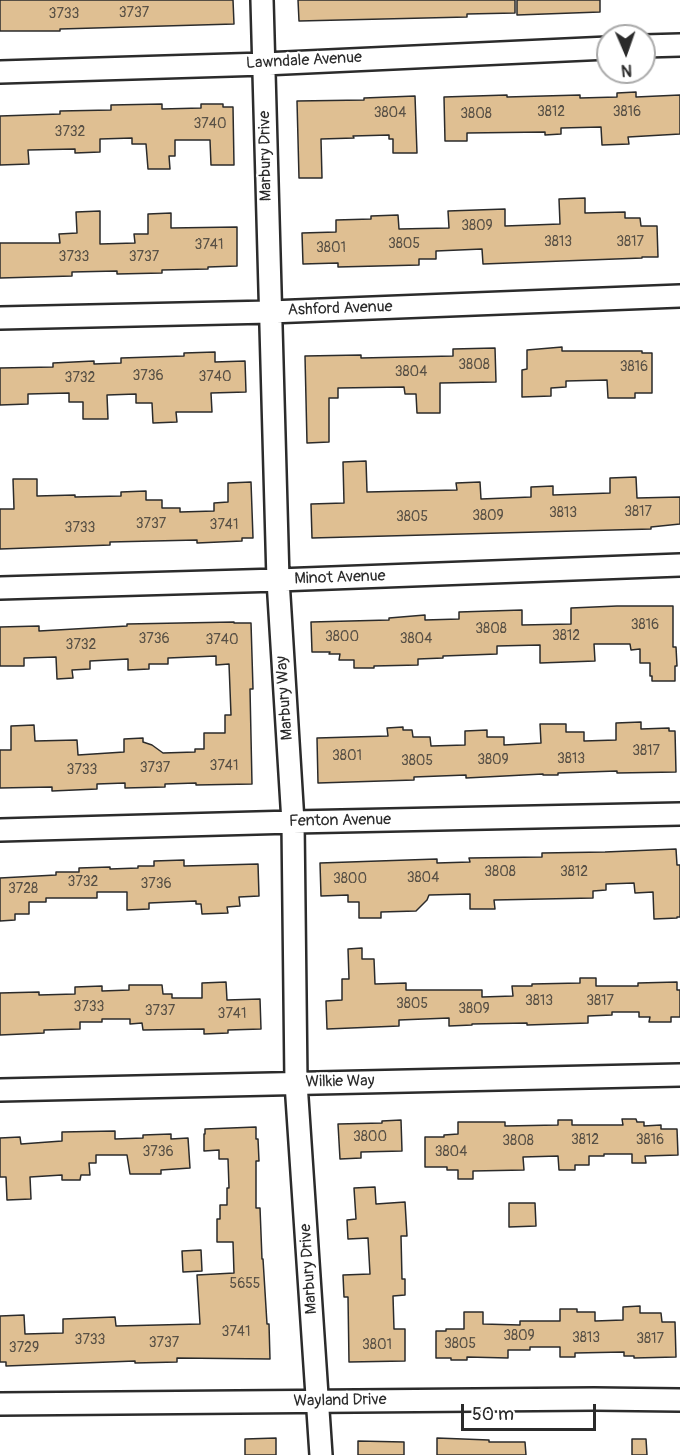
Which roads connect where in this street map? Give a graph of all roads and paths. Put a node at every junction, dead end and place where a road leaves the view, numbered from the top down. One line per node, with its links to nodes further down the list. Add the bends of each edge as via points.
1 (262, 0): 5 (street, Marbury Drive)
2 (680, 45): 3 (street)
3 (656, 46)
4 (596, 49): 5 (street, Lawndale Avenue)
5 (264, 64): 6 (street, Lawndale Avenue); 8 (street, Marbury Drive)
6 (0, 72)
7 (680, 296): 8 (street, Ashford Avenue)
8 (270, 312): 9 (street, Ashford Avenue); 11 (street, Marbury Way)
9 (0, 318)
10 (680, 565): 11 (street, Minot Avenue)
11 (278, 580): 12 (street, Minot Avenue); 14 (street, Marbury Way)
12 (0, 588)
13 (680, 813): 14 (street, Fenton Avenue)
14 (293, 822): 15 (street, Fenton Avenue); 17 (street, Marbury Way)
15 (0, 830)
16 (680, 1075): 17 (street, Wilkie Way)
17 (296, 1083): 18 (street, Wilkie Way); 20 (street, Marbury Drive)
18 (0, 1090)
19 (680, 1400): 20 (street, Wayland Drive)
20 (318, 1402): 21 (street, Wayland Drive); 22 (street, Marbury Drive)
21 (0, 1404)
22 (321, 1455)

